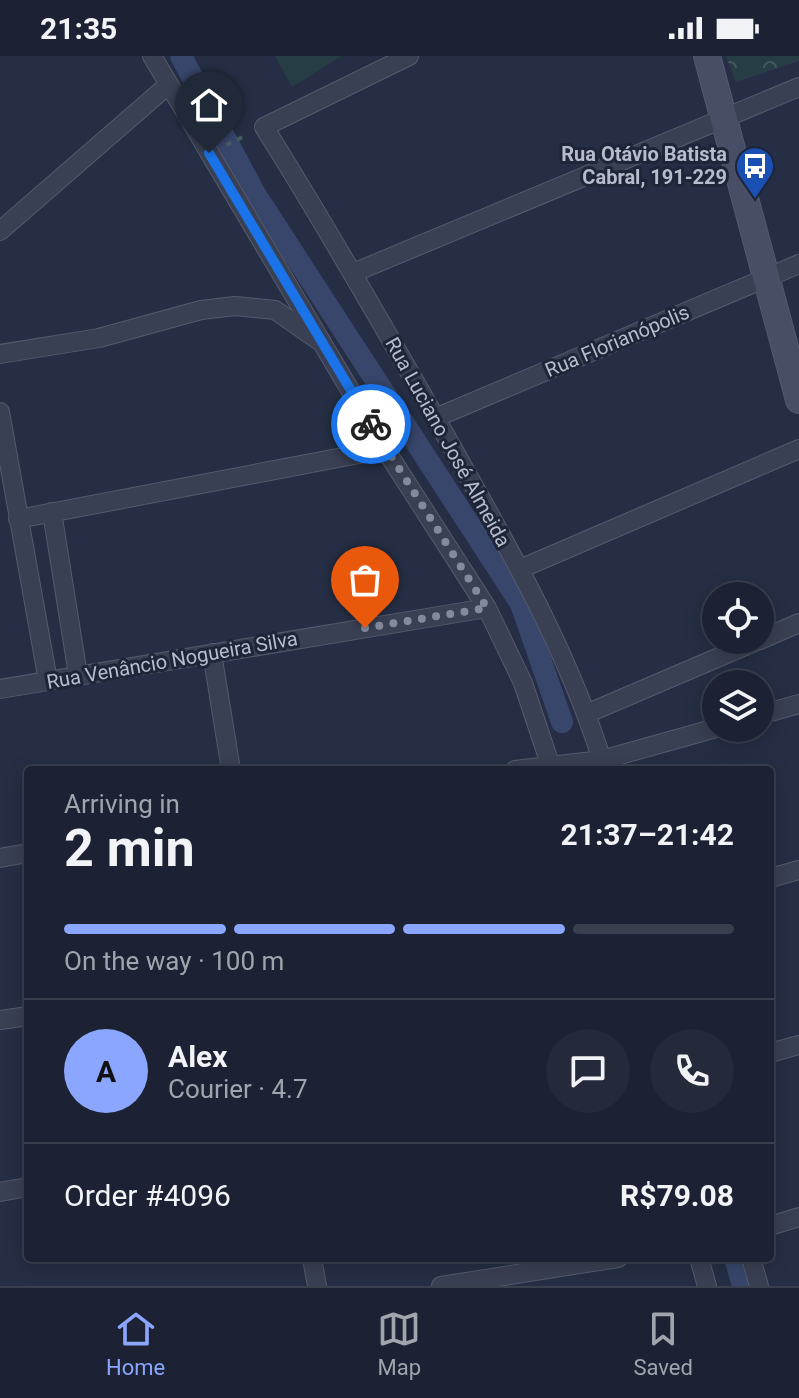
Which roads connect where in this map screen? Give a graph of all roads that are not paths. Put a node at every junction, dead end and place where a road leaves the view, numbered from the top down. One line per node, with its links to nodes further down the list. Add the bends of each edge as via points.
1 (152, 56): 4 (street)
2 (409, 56): 9 (street, Rua Luciano José Almeida, via 257,131)
3 (710, 58): 6 (street)
4 (168, 85): 7 (street); 11 (street)
5 (799, 87): 6 (street)
6 (723, 117): 9 (street); 10 (street)
7 (0, 231)
8 (799, 264): 10 (street, Rua Florianópolis)
9 (353, 273): 15 (street, Rua Luciano José Almeida)
10 (765, 278): 13 (street); 15 (street, Rua Florianópolis)
11 (326, 346): 12 (street, via 275,310 235,306 99,338); 16 (street)
12 (0, 354)
13 (799, 400)
14 (0, 412): 19 (street)
15 (435, 418): 20 (street, Rua Luciano José Almeida)
16 (385, 449): 18 (street); 21 (street)
17 (799, 449): 20 (street)
18 (52, 512): 19 (street); 26 (street)
19 (18, 519): 27 (street)
20 (520, 569): 31 (street, Rua Luciano José Almeida, via 555,635)
21 (487, 608): 24 (street, Rua Venâncio Nogueira Silva); 35 (street, via 523,683)
22 (799, 623): 23 (street)
23 (774, 634)
24 (212, 653): 26 (street, Rua Venâncio Nogueira Silva); 34 (street)
25 (727, 654): 31 (street)
26 (78, 675): 27 (street, Rua Venâncio Nogueira Silva)
27 (48, 681): 28 (street, Rua Venâncio Nogueira Silva)
28 (0, 689)
29 (799, 704): 30 (street)
30 (774, 711)
31 (586, 714): 33 (street, Rua Luciano José Almeida)
32 (702, 733): 33 (street)
33 (603, 765): 36 (street)
34 (230, 766)
35 (552, 766)
36 (578, 766)
37 (24, 854): 38 (street)
38 (0, 858)
39 (799, 870): 40 (street)
40 (774, 877)
41 (24, 1017): 42 (street)
42 (0, 1020)
43 (799, 1045): 44 (street)
44 (774, 1052)
45 (24, 1188): 46 (street)
46 (0, 1192)
47 (799, 1217): 48 (street)
48 (774, 1225)
49 (313, 1262): 53 (street)
50 (593, 1262): 54 (street)
51 (700, 1262): 55 (street)
52 (752, 1262): 56 (street)
53 (317, 1286)
54 (441, 1286)
55 (707, 1286)
56 (759, 1286)

